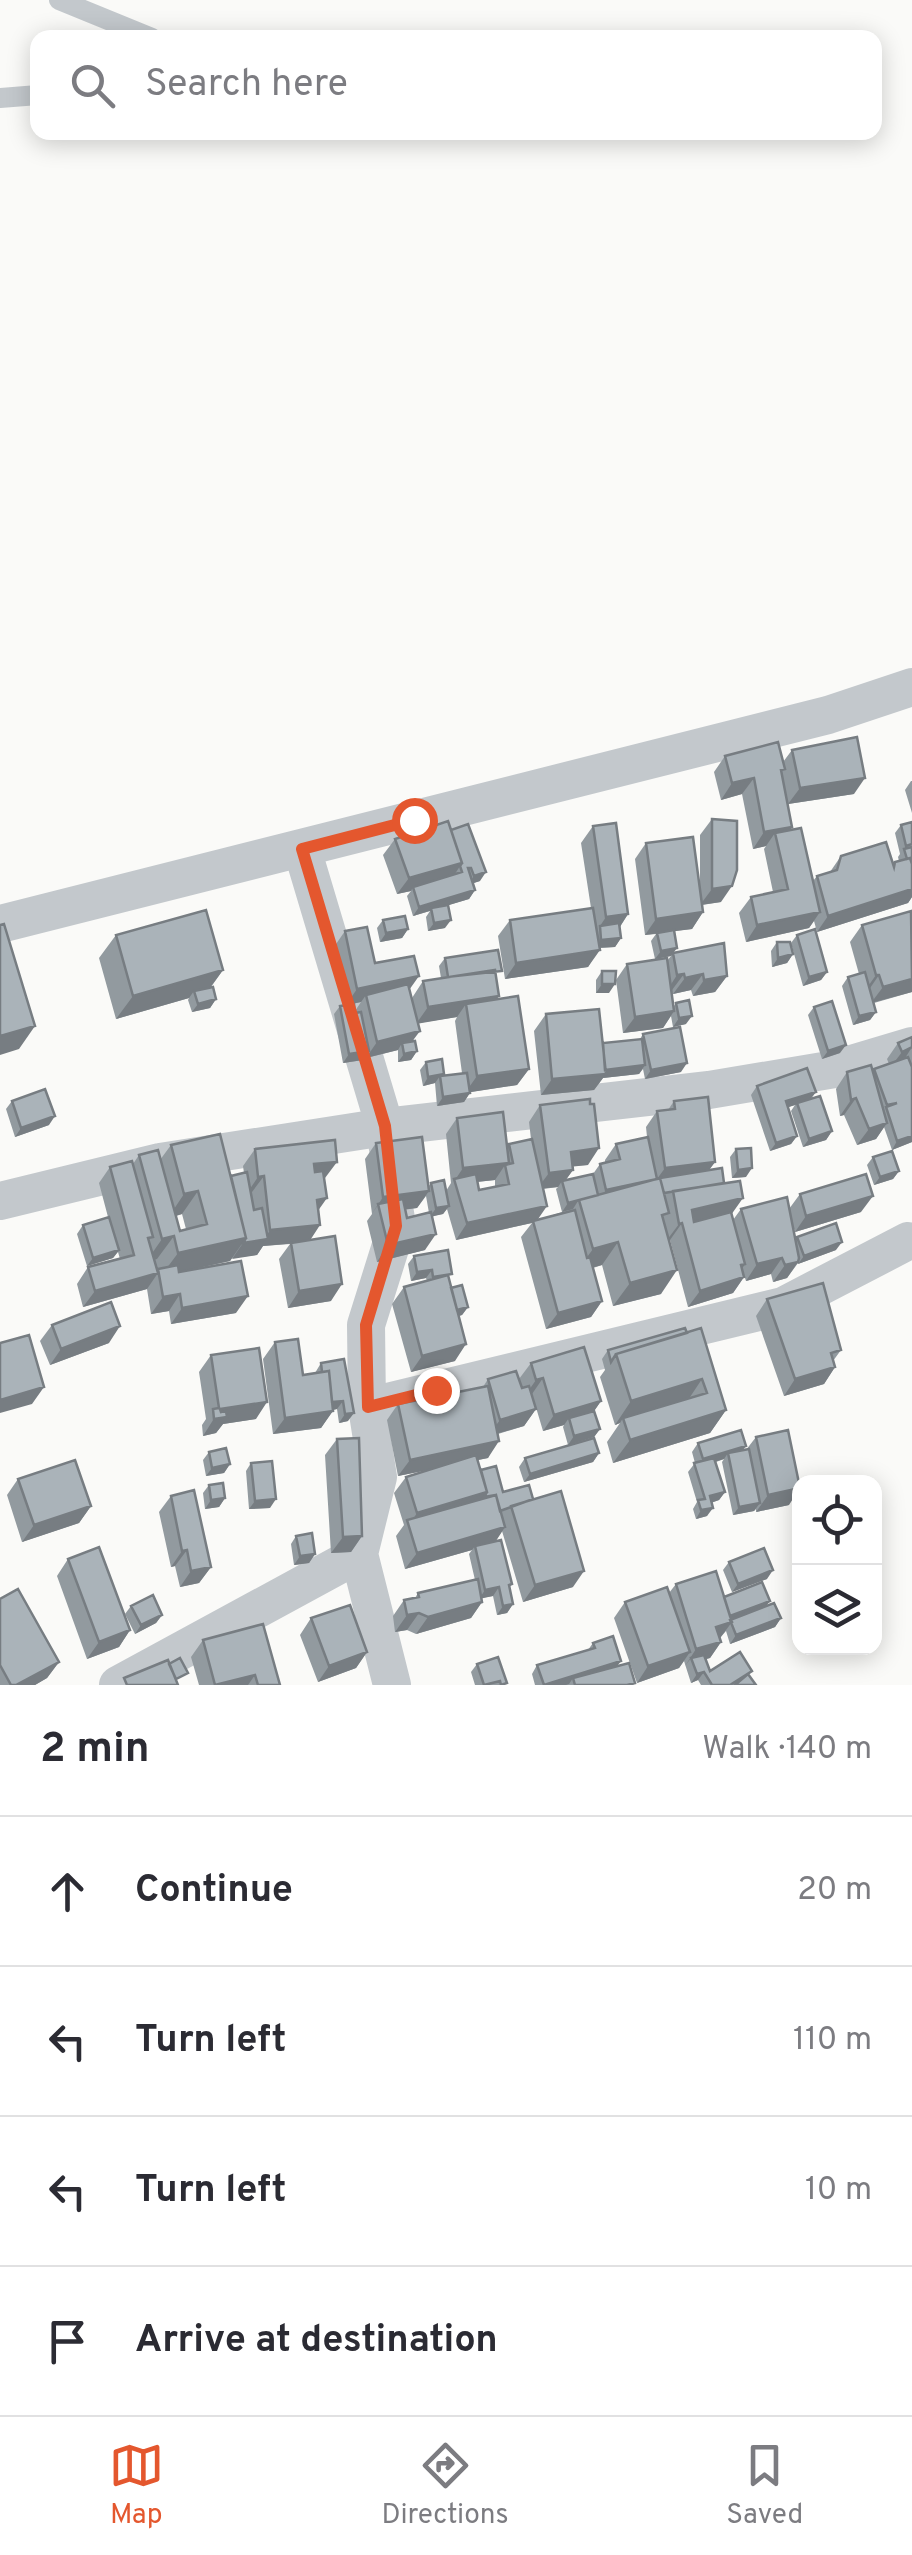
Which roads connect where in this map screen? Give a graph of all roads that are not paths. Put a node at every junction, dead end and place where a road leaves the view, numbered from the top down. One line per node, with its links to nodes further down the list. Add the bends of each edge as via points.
1 (59, 0): 2 (lane)
2 (132, 30)
3 (30, 96): 4 (lane)
4 (0, 98)
5 (912, 687): 6 (street, via 828,715)
6 (302, 849): 7 (street); 9 (street)
7 (0, 924)
8 (912, 1046): 9 (street, via 835,1069 709,1090)
9 (385, 1126): 10 (street, via 160,1162); 12 (street, via 396,1226 366,1325)
10 (0, 1201)
11 (908, 1241): 12 (street, via 783,1306)
12 (368, 1407): 13 (street, via 378,1477)
13 (359, 1554): 14 (street); 15 (street)
14 (118, 1685)
15 (392, 1685)

